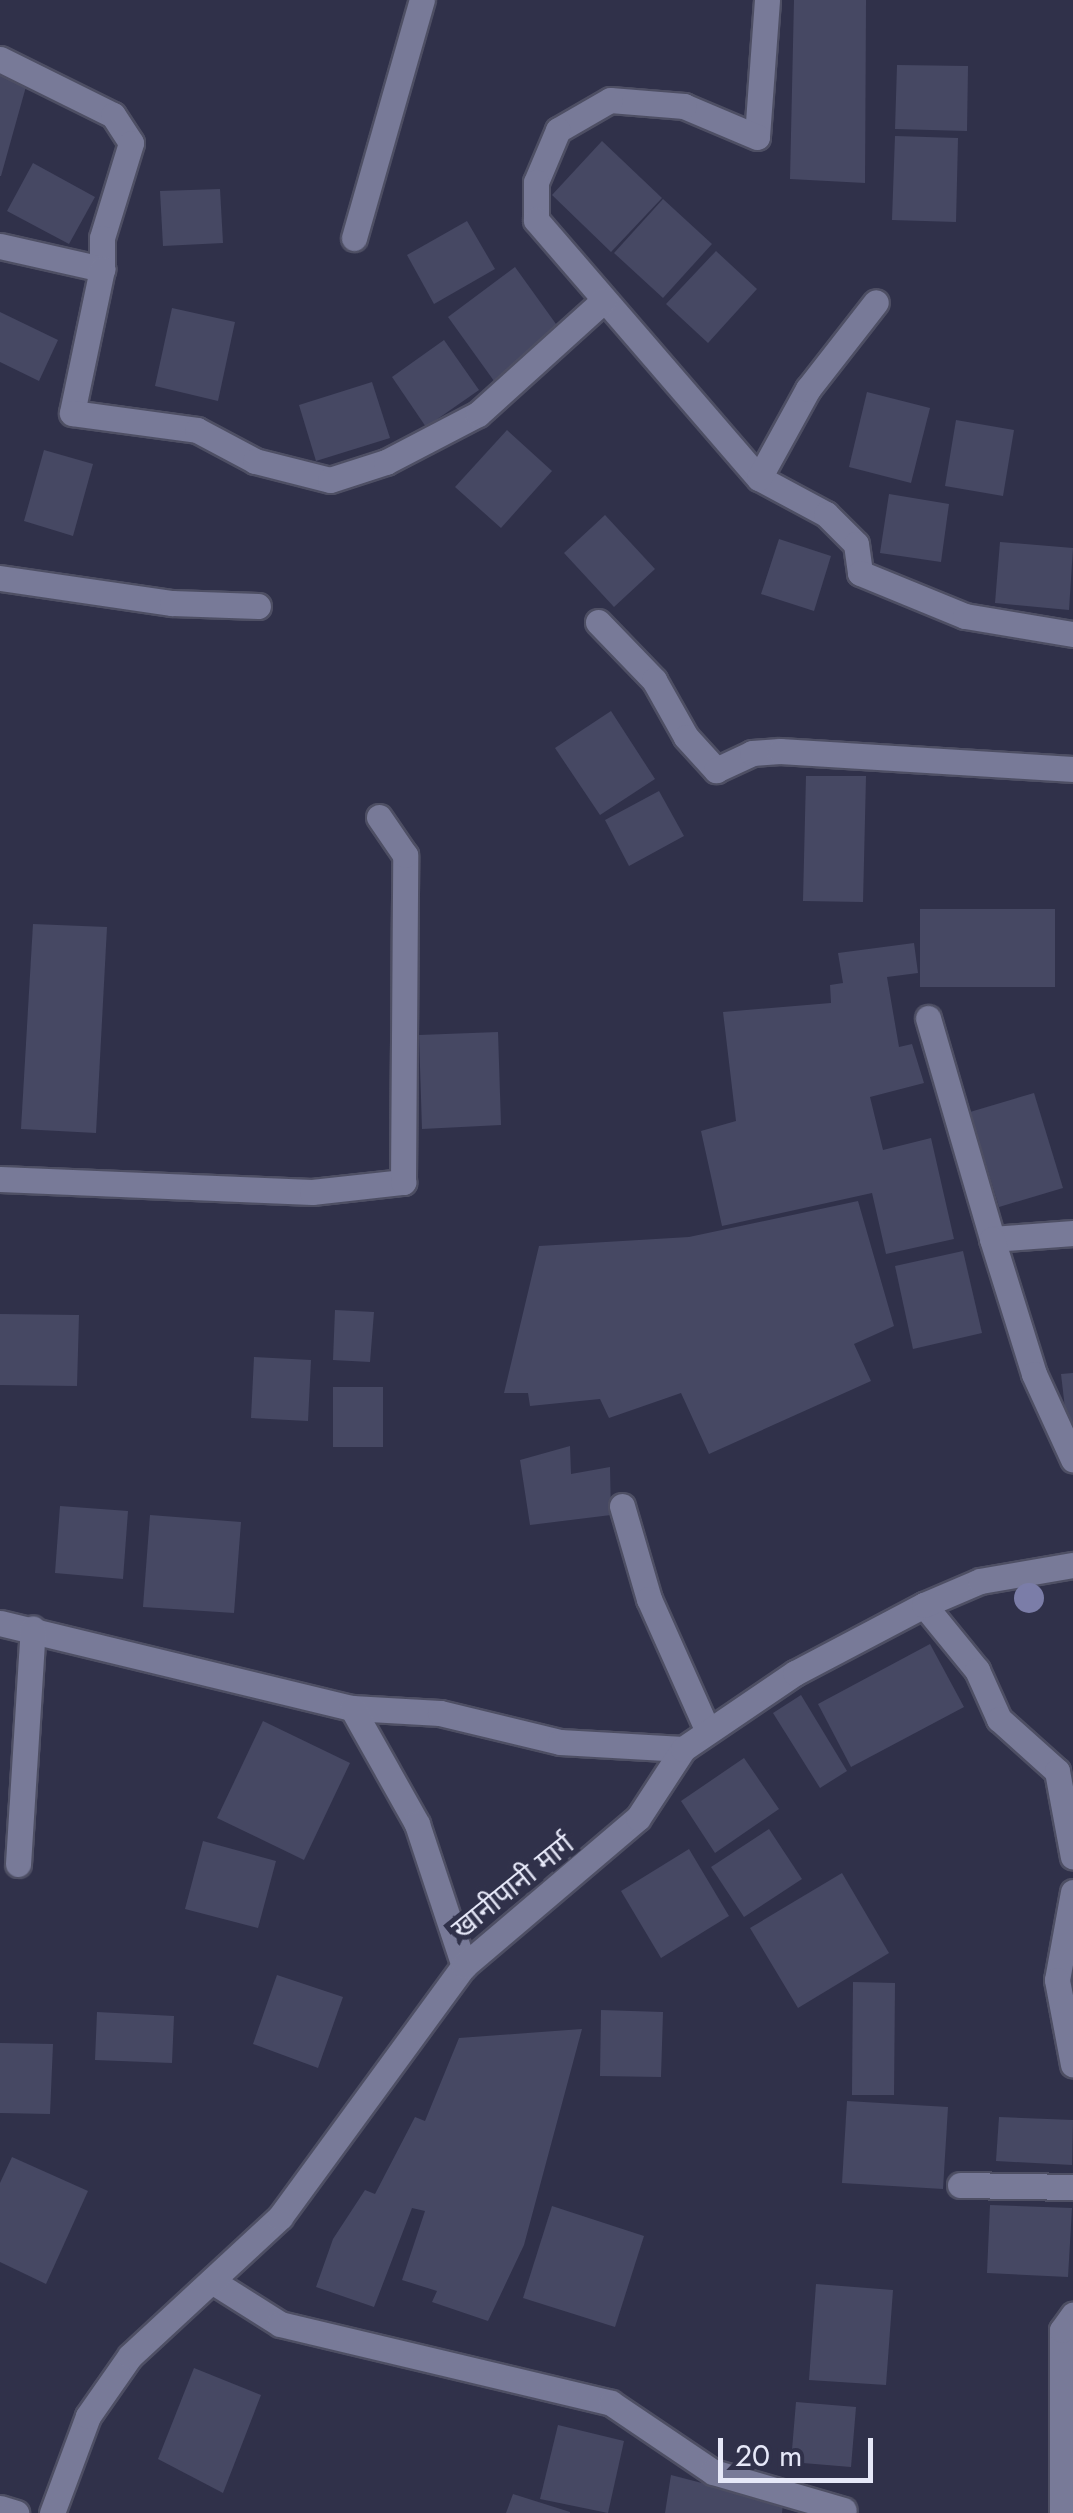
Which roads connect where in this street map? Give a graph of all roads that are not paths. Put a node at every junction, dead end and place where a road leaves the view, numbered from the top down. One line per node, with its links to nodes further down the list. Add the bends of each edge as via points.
1 (422, 0): 4 (street)
2 (767, 0): 7 (street, via 757,138 684,106 610,100 558,130 536,182 536,220)
3 (0, 59): 6 (street, via 113,115 130,143 102,238)
4 (354, 238)
5 (0, 246): 6 (street)
6 (102, 270): 7 (street, via 72,413 197,430 255,461 330,480 386,462 478,414)
7 (603, 300): 9 (street)
8 (876, 302): 9 (street, via 808,389)
9 (759, 478): 13 (street, via 826,514 856,544 860,573 899,595)
10 (0, 578): 11 (street)
11 (258, 606)
12 (598, 622): 14 (street, via 654,680 686,737 716,770 752,753 780,751)
13 (1073, 634)
14 (1073, 770)
15 (379, 817): 17 (street, via 405,854 404,1182 312,1192)
16 (928, 1018): 19 (street)
17 (0, 1179)
18 (1073, 1234): 19 (street)
19 (992, 1238): 20 (street, via 1034,1374)
20 (1073, 1459)
21 (622, 1506): 27 (street, via 649,1599)
22 (1073, 1565): 23 (street, खानीपानी मार्ग, via 980,1581)
23 (924, 1605): 27 (street, खानीपानी मार्ग); 29 (street, via 977,1670 1000,1719 1056,1771)
24 (0, 1622): 25 (street)
25 (32, 1628): 26 (street); 30 (street)
26 (352, 1708): 28 (street, via 440,1713 560,1742); 32 (street, via 417,1824)
27 (707, 1729): 28 (street, खानीपानी मार्ग)
28 (683, 1749): 32 (street, खानीपानी मार्ग, via 638,1818)
29 (1073, 1857)
30 (18, 1864)
31 (1073, 1892): 33 (street, via 1058,1980)
32 (464, 1966): 36 (street, खानीपानी मार्ग, via 280,2218)
33 (1073, 2065)
34 (960, 2185): 35 (street)
35 (1073, 2188)
36 (212, 2281): 39 (street, via 280,2324 612,2403 713,2472); 41 (street, खानीपानी मार्ग, via 130,2356 88,2416)
37 (1073, 2314): 42 (street, via 1062,2330)
38 (0, 2508): 40 (street)
39 (844, 2510)
40 (16, 2513)
41 (52, 2513)
42 (1062, 2513)

